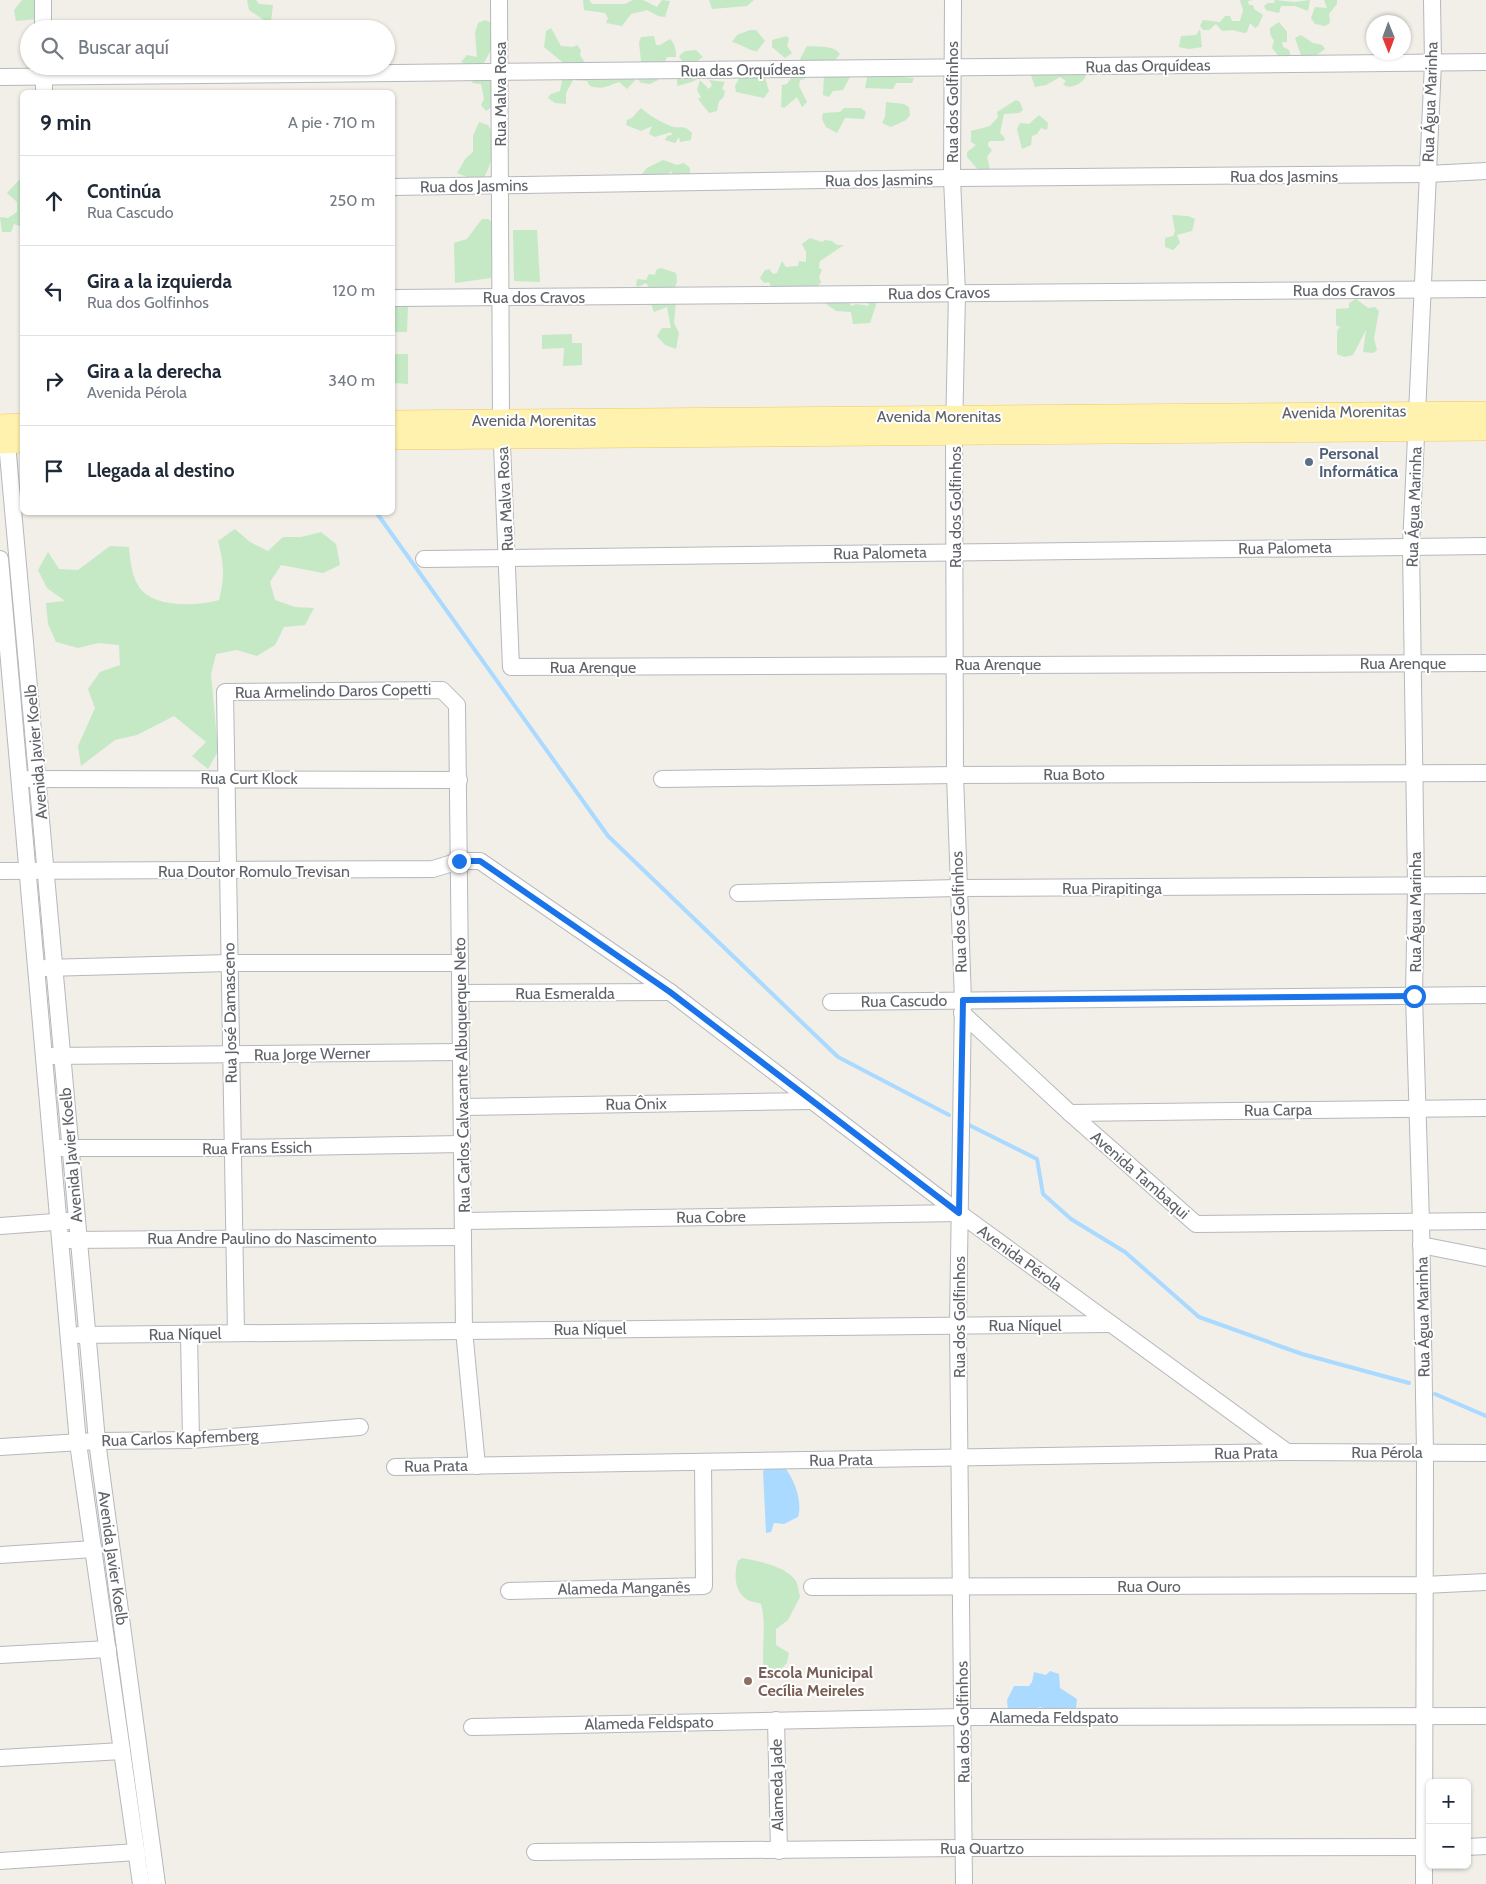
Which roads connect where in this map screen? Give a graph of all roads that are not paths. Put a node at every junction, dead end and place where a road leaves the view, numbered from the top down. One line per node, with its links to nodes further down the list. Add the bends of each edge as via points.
1 (42, 0): 5 (street)
2 (499, 0): 9 (street, Rua Malva Rosa)
3 (953, 0): 8 (street, Rua dos Golfinhos)
4 (1432, 0): 7 (street, Rua Água Marinha)
5 (43, 20)
6 (1486, 62): 7 (street, Rua das Orquídeas)
7 (1433, 63): 8 (street, Rua das Orquídeas); 15 (street, Rua Água Marinha)
8 (951, 68): 9 (street, Rua das Orquídeas); 16 (street, Rua dos Golfinhos)
9 (500, 72): 10 (street, Rua das Orquídeas); 17 (street, Rua Malva Rosa)
10 (395, 73)
11 (272, 75): 13 (street, Rua das Orquídeas)
12 (0, 77): 13 (street, Rua das Orquídeas)
13 (44, 78)
14 (1486, 171): 15 (street, Rua dos Jasmins)
15 (1428, 174): 16 (street, Rua dos Jasmins); 19 (street, Rua Água Marinha)
16 (952, 178): 17 (street, Rua dos Jasmins); 21 (street, Rua dos Golfinhos)
17 (500, 186): 18 (street, Rua dos Jasmins); 22 (street, Rua Malva Rosa)
18 (395, 187)
19 (1422, 289): 20 (street, Rua dos Cravos); 21 (street, Rua dos Cravos); 26 (street, Rua Água Marinha)
20 (1486, 290)
21 (957, 292): 22 (street, Rua dos Cravos); 27 (street, Rua dos Golfinhos)
22 (500, 297): 23 (street, Rua dos Cravos); 28 (street, Rua Malva Rosa)
23 (395, 298)
24 (1486, 412): 26 (main road, Avenida Morenitas)
25 (395, 421): 28 (main road, Avenida Morenitas)
26 (1417, 422): 27 (main road, Avenida Morenitas); 29 (main road, Avenida Morenitas); 32 (street, Rua Água Marinha)
27 (954, 425): 28 (main road, Avenida Morenitas); 34 (street, Rua dos Golfinhos)
28 (501, 429): 31 (main road, Avenida Morenitas); 35 (street, Rua Malva Rosa)
29 (1486, 430)
30 (10, 433): 47 (street, Avenida Javier Koelb)
31 (395, 439)
32 (1412, 546): 33 (street, Rua Palometa); 34 (street, Rua Palometa); 39 (street, Rua Água Marinha)
33 (1486, 546)
34 (955, 553): 35 (street, Rua Palometa); 40 (street, Rua dos Golfinhos)
35 (508, 557): 37 (street, Rua Palometa); 41 (street, Rua Malva Rosa)
36 (0, 559): 49 (street, Avenida Javier Koelb)
37 (424, 559)
38 (1486, 662): 39 (street, Rua Arenque)
39 (1413, 663): 40 (street, Rua Arenque); 45 (street, Rua Água Marinha)
40 (955, 664): 41 (street, Rua Arenque); 46 (street, Rua dos Golfinhos)
41 (510, 667)
42 (442, 690): 43 (street, Rua Armelindo Daros Copetti); 51 (street, Rua Carlos Calvacante Albuquerque Neto, via 457,705)
43 (225, 692): 48 (street, Rua José Damasceno)
44 (1486, 773): 45 (street, Rua Boto)
45 (1414, 774): 46 (street, Rua Boto); 58 (street, Rua Água Marinha)
46 (955, 775): 50 (street, Rua Boto); 59 (street, Rua dos Golfinhos)
47 (39, 778): 48 (street, Rua Curt Klock); 49 (street, Rua Curt Klock); 55 (street, Avenida Javier Koelb)
48 (226, 778): 51 (street, Rua Curt Klock); 56 (street, Rua José Damasceno)
49 (18, 779): 53 (street, Avenida Javier Koelb)
50 (662, 779)
51 (459, 780): 52 (street, Rua Carlos Calvacante Albuquerque Neto)
52 (459, 861): 56 (street, Rua Doutor Romulo Trevisan, via 434,869); 61 (street, Rua Carlos Calvacante Albuquerque Neto); 65 (street, Avenida Pérola, via 480,861)
53 (26, 871): 54 (street, Rua Doutor Romulo Trevisan); 55 (street, Rua Doutor Romulo Trevisan); 64 (street, Avenida Javier Koelb)
54 (0, 872)
55 (48, 872): 56 (street, Rua Doutor Romulo Trevisan); 63 (street, Avenida Javier Koelb)
56 (228, 872): 62 (street, Rua José Damasceno)
57 (1486, 885): 58 (street, Rua Pirapitinga)
58 (1416, 886): 59 (street, Rua Pirapitinga); 68 (street, Rua Água Marinha)
59 (958, 888): 60 (street, Rua Pirapitinga); 70 (street, Rua dos Golfinhos)
60 (738, 893)
61 (460, 962): 62 (street); 66 (street, Rua Carlos Calvacante Albuquerque Neto)
62 (229, 963): 63 (street); 73 (street, Rua José Damasceno)
63 (55, 967): 64 (street); 72 (street, Avenida Javier Koelb)
64 (36, 969): 74 (street, Avenida Javier Koelb)
65 (670, 992): 66 (street, Rua Esmeralda); 75 (street, Avenida Pérola)
66 (461, 993): 71 (street, Rua Carlos Calvacante Albuquerque Neto)
67 (1486, 995): 68 (street, Rua Cascudo)
68 (1414, 996): 70 (street, Rua Cascudo); 77 (street, Rua Água Marinha)
69 (831, 1002): 70 (street, Rua Cascudo)
70 (962, 1007): 79 (street, Avenida Tambaqui); 84 (street, Rua dos Golfinhos)
71 (462, 1052): 73 (street, Rua Jorge Werner); 76 (street, Rua Carlos Calvacante Albuquerque Neto)
72 (62, 1055): 73 (street, Rua Jorge Werner); 74 (street, Rua Jorge Werner); 81 (street, Avenida Javier Koelb)
73 (231, 1055): 82 (street, Rua José Damasceno)
74 (43, 1057): 83 (street, Avenida Javier Koelb)
75 (810, 1101): 76 (street, Rua Ônix); 84 (street, Avenida Pérola)
76 (462, 1107): 80 (street, Rua Carlos Calvacante Albuquerque Neto)
77 (1418, 1108): 78 (street, Rua Carpa); 79 (street, Rua Carpa); 88 (street, Rua Água Marinha)
78 (1486, 1108)
79 (1070, 1113): 88 (street, Avenida Tambaqui, via 1196,1224)
80 (462, 1144): 82 (street, Rua Frans Essich); 90 (street, Rua Carlos Calvacante Albuquerque Neto)
81 (70, 1148): 82 (street, Rua Frans Essich); 83 (street, Rua Frans Essich); 85 (street, Avenida Javier Koelb)
82 (233, 1148): 91 (street, Rua José Damasceno)
83 (52, 1149): 87 (street, Avenida Javier Koelb)
84 (959, 1213): 90 (street, Rua Cobre); 96 (street, Avenida Pérola); 97 (street, Rua dos Golfinhos)
85 (76, 1220): 87 (street); 93 (street, Avenida Javier Koelb)
86 (1486, 1221): 88 (street, Avenida Tambaqui)
87 (58, 1222): 89 (street); 92 (street, Avenida Javier Koelb)
88 (1421, 1222): 94 (street, Rua Água Marinha)
89 (0, 1226)
90 (463, 1229): 91 (street, Rua Andre Paulino do Nascimento); 98 (street, Rua Carlos Calvacante Albuquerque Neto)
91 (234, 1238): 93 (street, Rua Andre Paulino do Nascimento); 99 (street, Rua José Damasceno)
92 (60, 1240): 93 (street, Rua Andre Paulino do Nascimento); 102 (street, Avenida Javier Koelb)
93 (79, 1240): 100 (street, Avenida Javier Koelb)
94 (1422, 1245): 95 (street); 109 (street, Rua Água Marinha)
95 (1486, 1258)
96 (1110, 1324): 97 (street, Rua Níquel); 108 (street, Avenida Pérola)
97 (958, 1325): 98 (street, Rua Níquel); 111 (street, Rua dos Golfinhos)
98 (464, 1330): 99 (street, Rua Níquel); 113 (street, Rua Carlos Calvacante Albuquerque Neto)
99 (236, 1333): 101 (street, Rua Níquel)
100 (88, 1334): 101 (street, Rua Níquel); 102 (street, Rua Níquel); 105 (street, Avenida Javier Koelb)
101 (189, 1334): 104 (street)
102 (69, 1335): 106 (street, Avenida Javier Koelb)
103 (360, 1428): 104 (street, Rua Carlos Kapfemberg)
104 (192, 1440): 105 (street, Rua Carlos Kapfemberg)
105 (98, 1441): 106 (street, Rua Carlos Kapfemberg); 142 (street, Avenida Javier Koelb)
106 (78, 1442): 107 (street, Rua Carlos Kapfemberg); 115 (street, Avenida Javier Koelb)
107 (0, 1447)
108 (1287, 1452): 109 (street, Rua Pérola); 111 (street, Rua Prata)
109 (1425, 1452): 110 (street, Rua Pérola); 118 (street, Rua Água Marinha)
110 (1486, 1454)
111 (960, 1458): 112 (street, Rua Prata); 119 (street, Rua dos Golfinhos)
112 (703, 1462): 113 (street, Rua Prata); 121 (street, Alameda Manganês, via 704,1586)
113 (478, 1466): 114 (street, Rua Prata)
114 (395, 1467)
115 (94, 1548): 116 (street); 122 (street, Avenida Javier Koelb)
116 (0, 1554)
117 (1486, 1582): 118 (street, Rua Ouro)
118 (1424, 1585): 119 (street, Rua Ouro); 124 (street, Rua Água Marinha)
119 (962, 1586): 120 (street, Rua Ouro); 126 (street, Rua dos Golfinhos)
120 (812, 1587)
121 (509, 1592)
122 (108, 1649): 123 (street); 129 (street, Avenida Javier Koelb)
123 (0, 1655)
124 (1424, 1716): 125 (street, Alameda Feldspato); 126 (street, Alameda Feldspato); 131 (street, Rua Água Marinha)
125 (1486, 1716)
126 (962, 1717): 127 (street, Alameda Feldspato); 135 (street, Rua dos Golfinhos)
127 (776, 1720): 128 (street, Alameda Feldspato); 136 (street, Alameda Jade)
128 (472, 1727)
129 (122, 1751): 130 (street); 137 (street, Avenida Javier Koelb)
130 (0, 1758)
131 (1426, 1824)
132 (1471, 1846): 133 (street)
133 (1486, 1846)
134 (1426, 1847): 135 (street, Rua Quartzo)
135 (964, 1848): 136 (street, Rua Quartzo); 143 (street, Rua dos Golfinhos)
136 (779, 1851): 138 (street, Rua Quartzo)
137 (137, 1852): 140 (street); 141 (street, Avenida Javier Koelb)
138 (534, 1852)
139 (1426, 1859): 144 (street, Rua Água Marinha)
140 (0, 1861)
141 (141, 1884)
142 (157, 1884)
143 (964, 1884)
144 (1424, 1884)

